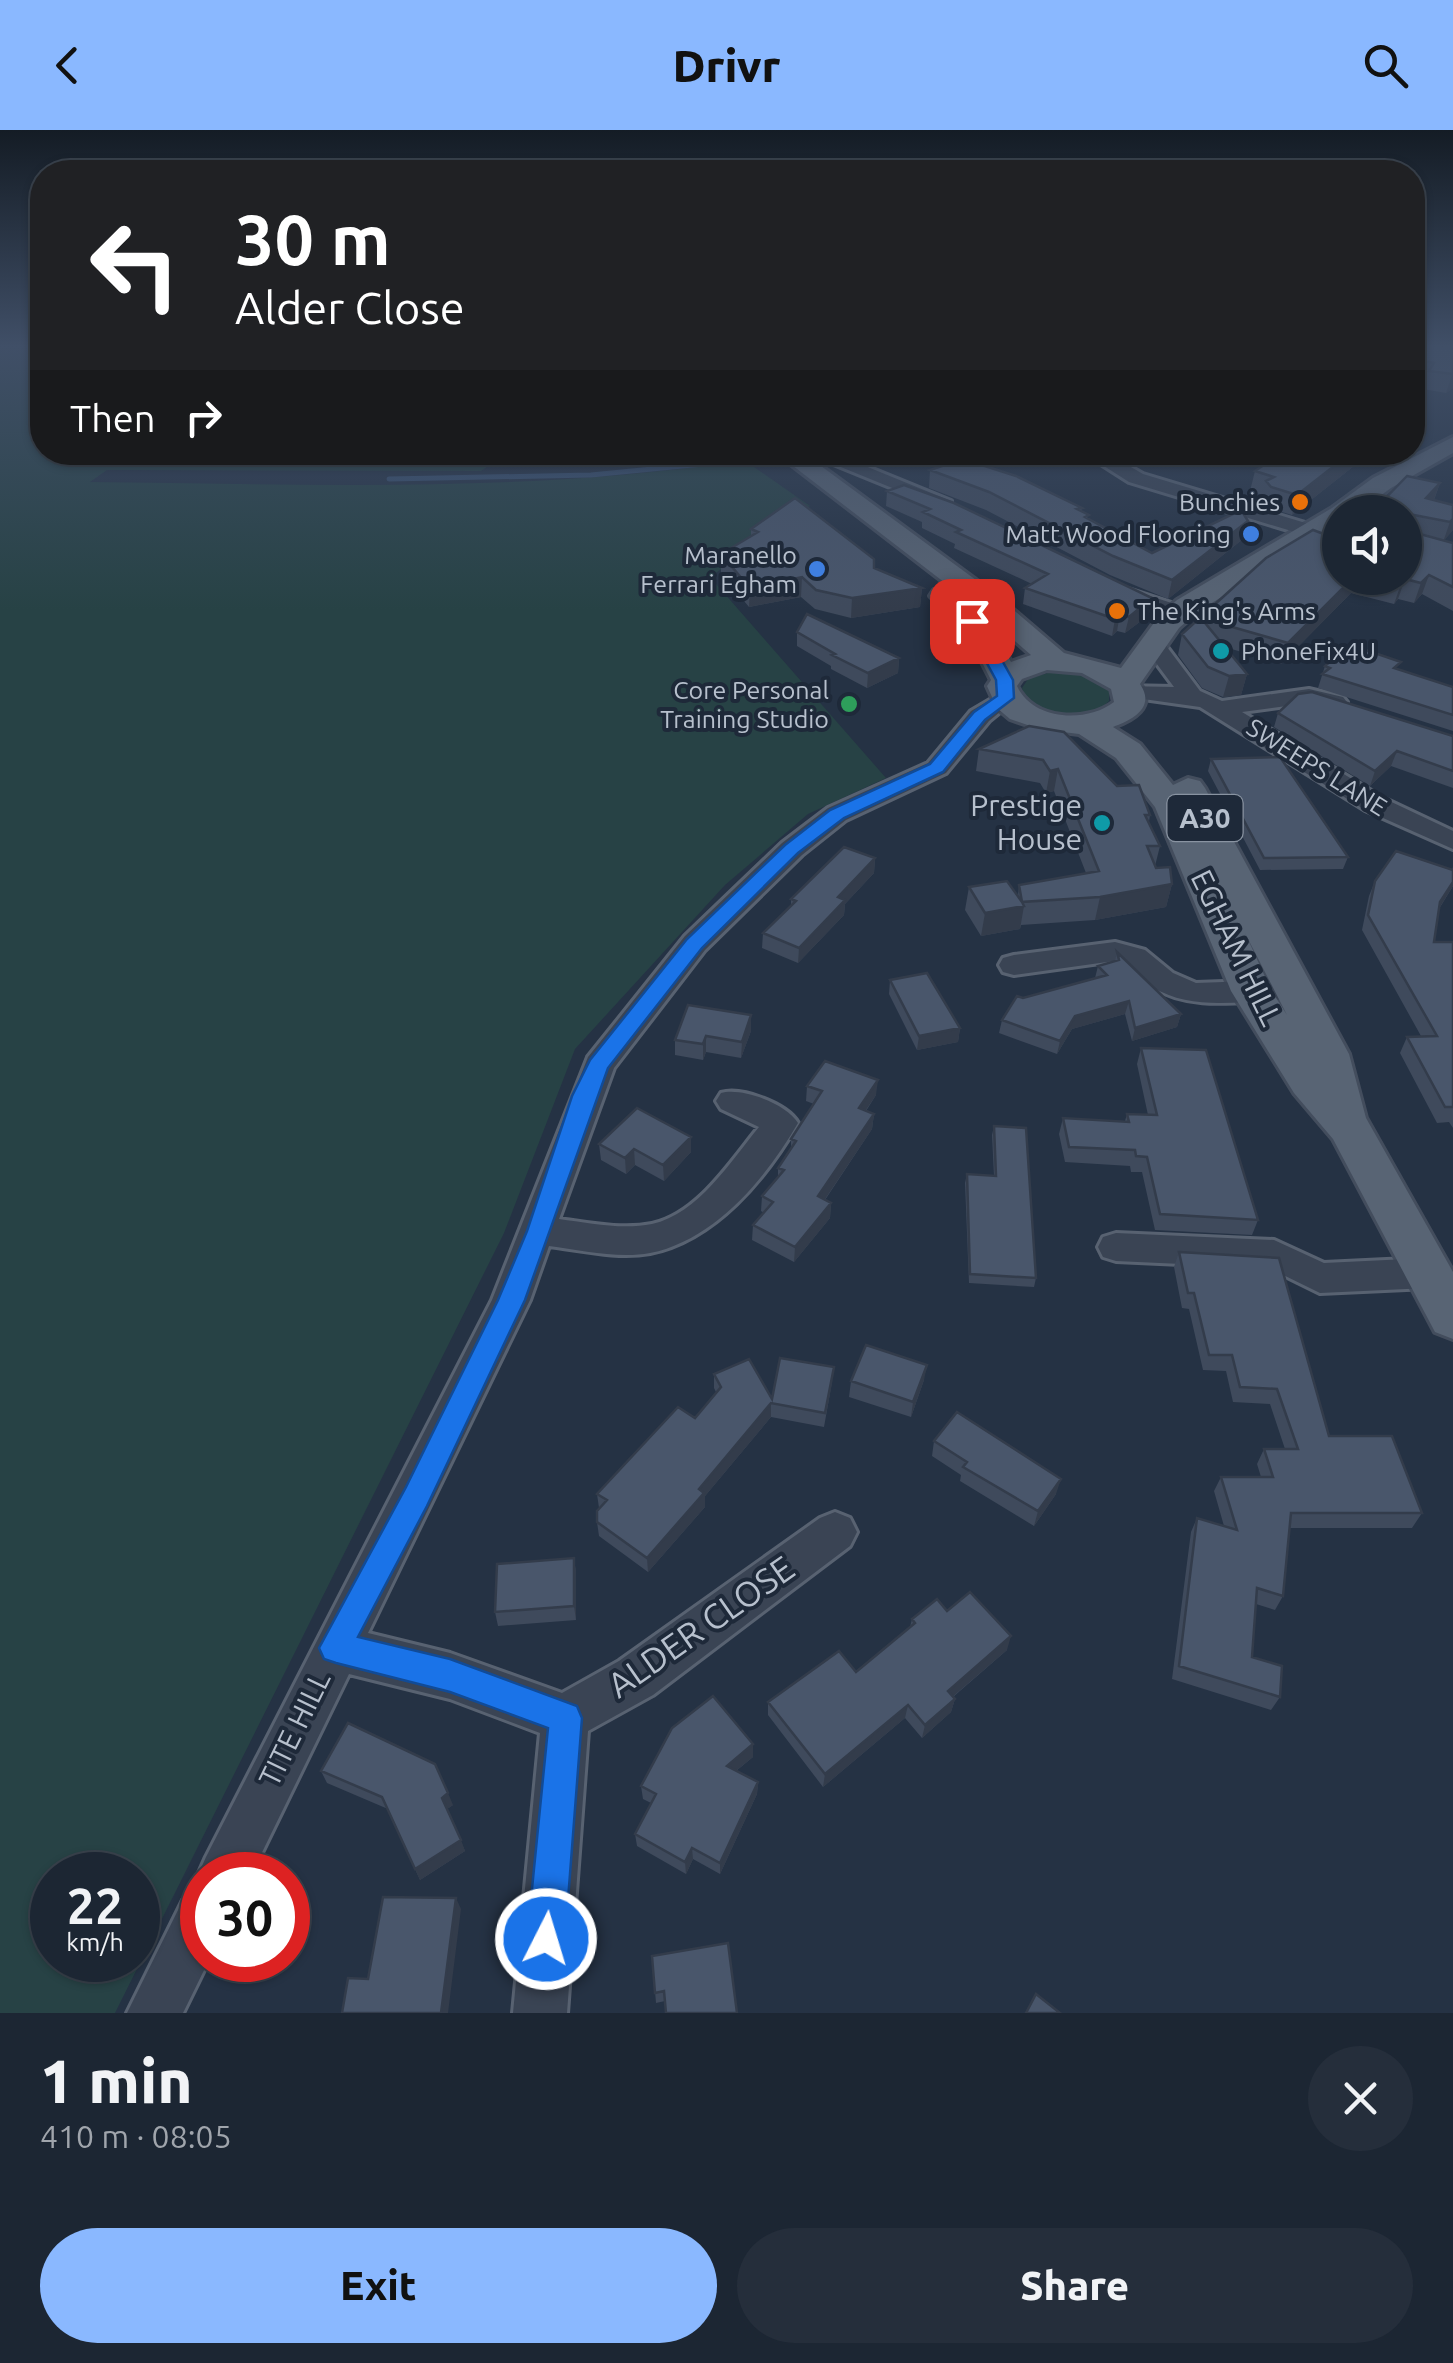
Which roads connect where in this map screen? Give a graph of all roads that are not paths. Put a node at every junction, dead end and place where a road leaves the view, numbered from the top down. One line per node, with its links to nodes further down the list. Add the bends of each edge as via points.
1 (1453, 444): 2 (main road)
2 (1425, 459)
3 (777, 465): 17 (main road, via 968,617)
4 (803, 465): 15 (main road)
5 (838, 465): 9 (street)
6 (1114, 465): 10 (street, via 1136,478)
7 (1415, 465): 8 (main road)
8 (1367, 495)
9 (957, 508)
10 (1322, 520)
11 (1322, 528): 13 (main road)
12 (1090, 579): 13 (street)
13 (1179, 613): 14 (main road)
14 (1153, 644): 15 (main road); 16 (street); 18 (main road)
15 (1069, 662): 17 (main road, via 1021,667); 18 (main road)
16 (1186, 696): 18 (street, SWEEPS LANE); 20 (street, SWEEPS LANE)
17 (1012, 697): 21 (main road, via 1056,723); 26 (street, TITE HILL, via 971,728 936,768 814,830 694,943 598,1065)
18 (1128, 697): 21 (main road, via 1108,721); 24 (main road, EGHAM HILL / A30, via 1234,869)
19 (1358, 710): 20 (street, via 1309,696)
20 (1227, 712): 22 (street, SWEEPS LANE, via 1374,804)
21 (1087, 725): 24 (main road, EGHAM HILL / A30, via 1128,751 1170,805)
22 (1453, 841)
23 (1014, 965): 24 (street, via 1116,951 1192,993)
24 (1271, 990): 28 (main road, EGHAM HILL / A30, via 1328,1054 1350,1129)
25 (733, 1101): 26 (street, via 787,1115 690,1224 648,1239)
26 (540, 1231): 31 (street, TITE HILL, via 416,1496)
27 (1116, 1247): 28 (street, via 1274,1254 1320,1278)
28 (1428, 1273): 29 (main road, EGHAM HILL / A30)
29 (1453, 1318)
30 (835, 1532): 32 (street, ALDER CLOSE, via 636,1678)
31 (336, 1648): 32 (street, via 450,1676); 33 (street, TITE HILL)
32 (565, 1718): 36 (street)
33 (235, 1852)
34 (180, 1962): 35 (street)
35 (154, 2013)
36 (540, 2013)

